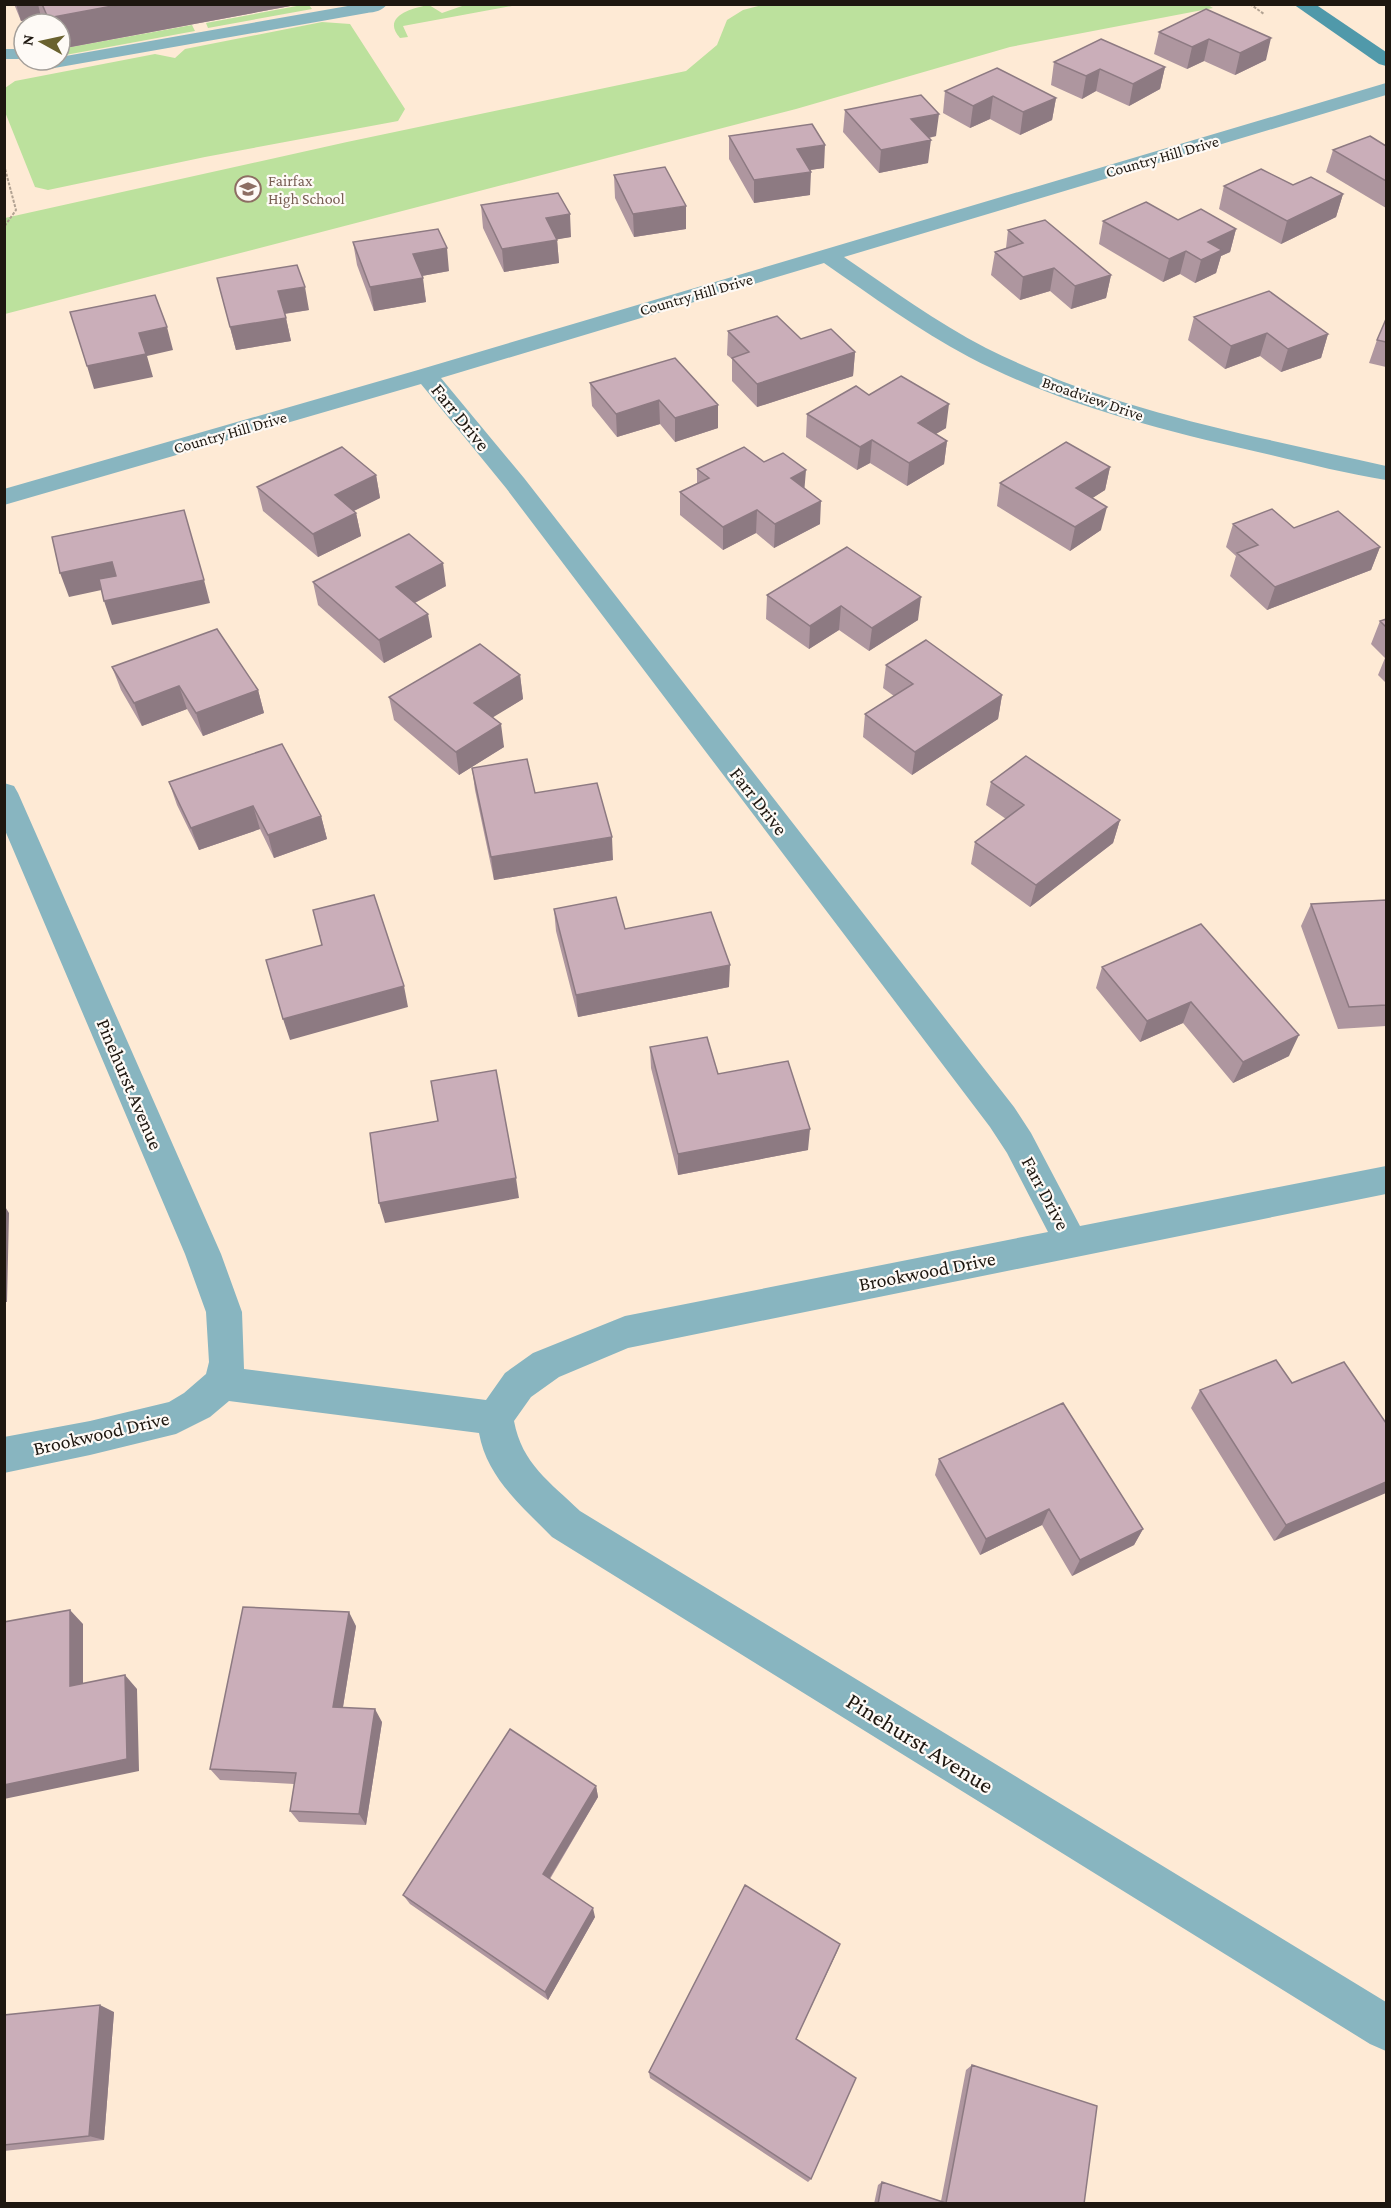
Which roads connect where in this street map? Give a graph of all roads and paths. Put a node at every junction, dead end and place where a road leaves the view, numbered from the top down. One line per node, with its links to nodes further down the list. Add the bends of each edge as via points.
1 (1302, 4): 4 (main road)
2 (373, 6): 3 (lane)
3 (72, 60)
4 (1386, 60)
5 (1386, 89): 8 (street, Country Hill Drive)
6 (4, 165): 7 (path, via 16,210)
7 (4, 226)
8 (828, 256): 9 (street, Country Hill Drive); 10 (street, Broadview Drive, via 928,325 1036,379 1186,429)
9 (426, 375): 11 (street, Country Hill Drive); 14 (street, Farr Drive, via 515,483 1002,1117)
10 (1386, 473)
11 (4, 497)
12 (4, 793): 15 (street, Pinehurst Avenue, via 203,1254 224,1312 227,1362)
13 (1386, 1180): 14 (street, Brookwood Drive)
14 (1071, 1242): 16 (street, Brookwood Drive, via 625,1332 546,1365 518,1385)
15 (223, 1383): 16 (street); 17 (street, Brookwood Drive, via 176,1417)
16 (495, 1418): 18 (street, Pinehurst Avenue, via 501,1445 515,1473 566,1524)
17 (4, 1455)
18 (1386, 2028)

